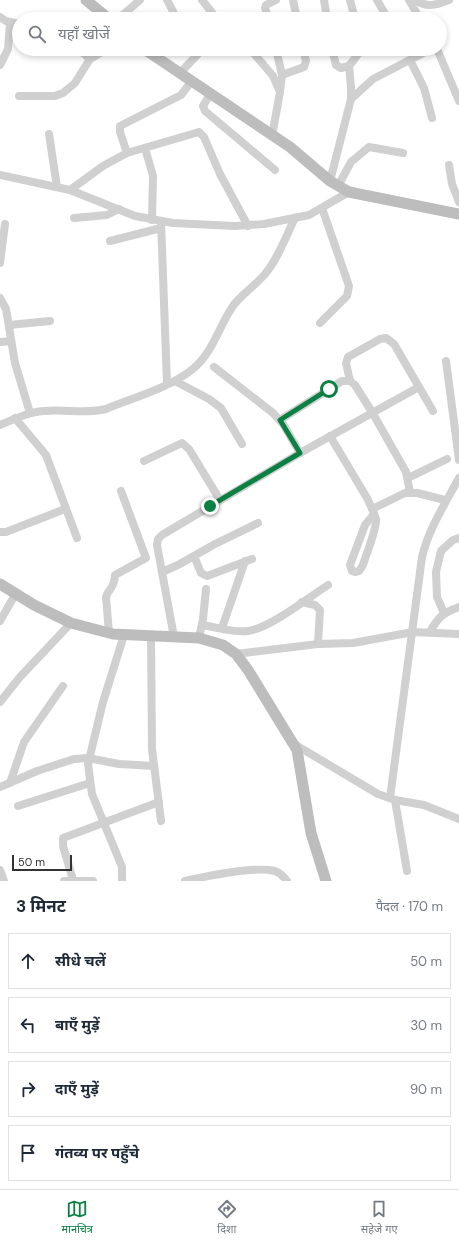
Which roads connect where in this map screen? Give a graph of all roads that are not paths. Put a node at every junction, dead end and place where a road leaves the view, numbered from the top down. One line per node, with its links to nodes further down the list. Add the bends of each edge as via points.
1 (86, 0): 13 (main road)
2 (140, 0): 14 (street)
3 (167, 0): 15 (street)
4 (202, 0): 16 (street)
5 (276, 0): 17 (street, via 266,5)
6 (293, 0): 18 (street)
7 (324, 0): 19 (street)
8 (350, 0): 20 (street)
9 (377, 0): 21 (street)
10 (408, 0): 22 (street)
11 (415, 0): 12 (street, via 429,6)
12 (449, 0)
13 (101, 12)
14 (126, 12)
15 (174, 12)
16 (211, 12)
17 (266, 12)
18 (296, 12)
19 (326, 12)
20 (353, 12)
21 (384, 12)
22 (416, 12)
23 (0, 17): 24 (street)
24 (10, 22): 38 (street, via 8,49)
25 (86, 56): 36 (street)
26 (95, 56): 36 (street)
27 (154, 56): 40 (main road)
28 (196, 56): 40 (street)
29 (256, 56): 43 (street, via 273,76)
30 (278, 56): 41 (street)
31 (305, 56): 41 (street, via 304,67)
32 (334, 56): 39 (street, via 338,67)
33 (357, 56): 39 (street)
34 (418, 56): 37 (street)
35 (440, 56): 47 (street)
36 (90, 59): 45 (street, via 74,83 63,93 55,96)
37 (410, 60): 46 (street, via 373,79); 48 (street, via 422,84)
38 (0, 65)
39 (349, 66): 46 (street)
40 (179, 74): 42 (main road)
41 (282, 75): 43 (street)
42 (191, 82): 44 (main road); 52 (street, via 181,95 120,126)
43 (280, 92): 50 (street)
44 (210, 94): 50 (main road); 55 (street, via 203,106 205,112)
45 (19, 96)
46 (351, 99): 57 (street)
47 (459, 101)
48 (432, 118)
49 (49, 134): 58 (street)
50 (272, 136): 57 (main road, via 290,147)
51 (145, 148): 52 (street); 67 (street, via 153,176); 69 (street, via 196,133 202,134)
52 (127, 153): 59 (street, via 102,166)
53 (403, 153): 57 (street, via 368,147 351,162)
54 (449, 165): 61 (street, via 452,184)
55 (275, 170)
56 (0, 175): 58 (street)
57 (334, 183): 60 (main road)
58 (57, 187): 59 (street)
59 (70, 190): 63 (street)
60 (349, 192): 62 (street); 64 (main road)
61 (459, 202)
62 (322, 208): 66 (street, via 309,215); 74 (street, via 349,286 347,296)
63 (119, 209): 65 (street, via 106,215); 67 (street)
64 (458, 213)
65 (74, 218)
66 (295, 218): 69 (street); 81 (street, via 265,274 232,307 202,359 194,368)
67 (158, 223): 69 (street); 70 (street); 81 (street)
68 (5, 224): 71 (street)
69 (248, 226)
70 (110, 241)
71 (0, 263)
72 (0, 298): 75 (street, via 6,308)
73 (50, 321): 75 (street)
74 (320, 323)
75 (9, 325): 76 (street)
76 (11, 340): 77 (street); 85 (street)
77 (0, 342)
78 (446, 361): 93 (street)
79 (214, 366): 87 (street)
80 (350, 381): 82 (street, via 346,363 348,357 380,338 386,338 394,344); 84 (street); 87 (street, via 342,381)
81 (171, 383): 85 (street, via 95,411 53,410); 90 (street, via 209,399 220,408)
82 (419, 387): 83 (street); 84 (street)
83 (433, 411)
84 (372, 412): 89 (street); 95 (street)
85 (30, 413): 86 (street)
86 (15, 418): 88 (street); 101 (street, via 43,449)
87 (280, 420): 91 (street)
88 (0, 425)
89 (330, 436): 91 (street); 102 (street)
90 (242, 444)
91 (300, 453): 99 (street)
92 (447, 459): 95 (street)
93 (459, 460)
94 (144, 461): 99 (street, via 182,443 189,449)
95 (408, 478): 98 (street)
96 (459, 478): 100 (street)
97 (121, 491): 122 (street, via 146,558 115,575 114,586 107,592 106,597)
98 (410, 492): 100 (street); 102 (street)
99 (220, 500): 108 (street, via 162,535 157,545)
100 (445, 500): 120 (street, via 424,547)
101 (65, 509): 104 (street, via 6,532); 105 (street)
102 (373, 512): 102 (street, via 375,525 363,565 355,572 352,571 350,564 365,525)
103 (258, 523): 107 (street)
104 (0, 532)
105 (77, 538)
106 (459, 538): 115 (street, via 441,551 436,572 437,597)
107 (194, 556): 108 (street); 119 (street, via 201,573 207,576 249,560)
108 (162, 572): 126 (street)
109 (0, 584): 112 (main road)
110 (328, 585): 113 (street)
111 (206, 589): 118 (street)
112 (16, 593): 116 (street); 117 (main road)
113 (302, 602): 119 (street, via 253,630); 128 (street, via 315,605 320,610)
114 (459, 608): 115 (street)
115 (444, 613): 121 (street)
116 (0, 621)
117 (70, 623): 122 (main road); 131 (street)
118 (202, 625): 119 (street); 127 (street)
119 (222, 628)
120 (413, 632): 121 (street); 128 (street, via 353,643); 138 (street)
121 (430, 632): 124 (street)
122 (109, 633): 123 (main road)
123 (124, 634): 125 (main road); 133 (street)
124 (459, 634)
125 (151, 636): 126 (main road); 134 (street)
126 (174, 637): 127 (main road)
127 (199, 638): 129 (main road, via 223,645)
128 (318, 644): 129 (street)
129 (236, 654): 132 (main road)
130 (63, 686): 135 (street, via 24,742)
131 (0, 702)
132 (294, 744): 138 (street, via 374,792); 152 (main road, via 311,833)
133 (88, 758): 134 (street, via 119,764); 135 (street, via 69,760); 136 (street)
134 (154, 766): 139 (street)
135 (10, 782): 137 (street)
136 (90, 783): 140 (street); 143 (street)
137 (0, 787)
138 (392, 799): 141 (street, via 424,805); 145 (street)
139 (159, 802): 142 (street); 143 (street)
140 (18, 806)
141 (459, 819)
142 (161, 820)
143 (103, 823): 147 (street, via 63,838); 149 (street, via 122,866)
144 (0, 870): 146 (street)
145 (407, 871)
146 (4, 881)
147 (68, 881): 148 (street)
148 (93, 881)
149 (122, 881)
150 (185, 881): 151 (street, via 235,872 266,870 279,873)
151 (287, 881)
152 (326, 881)

